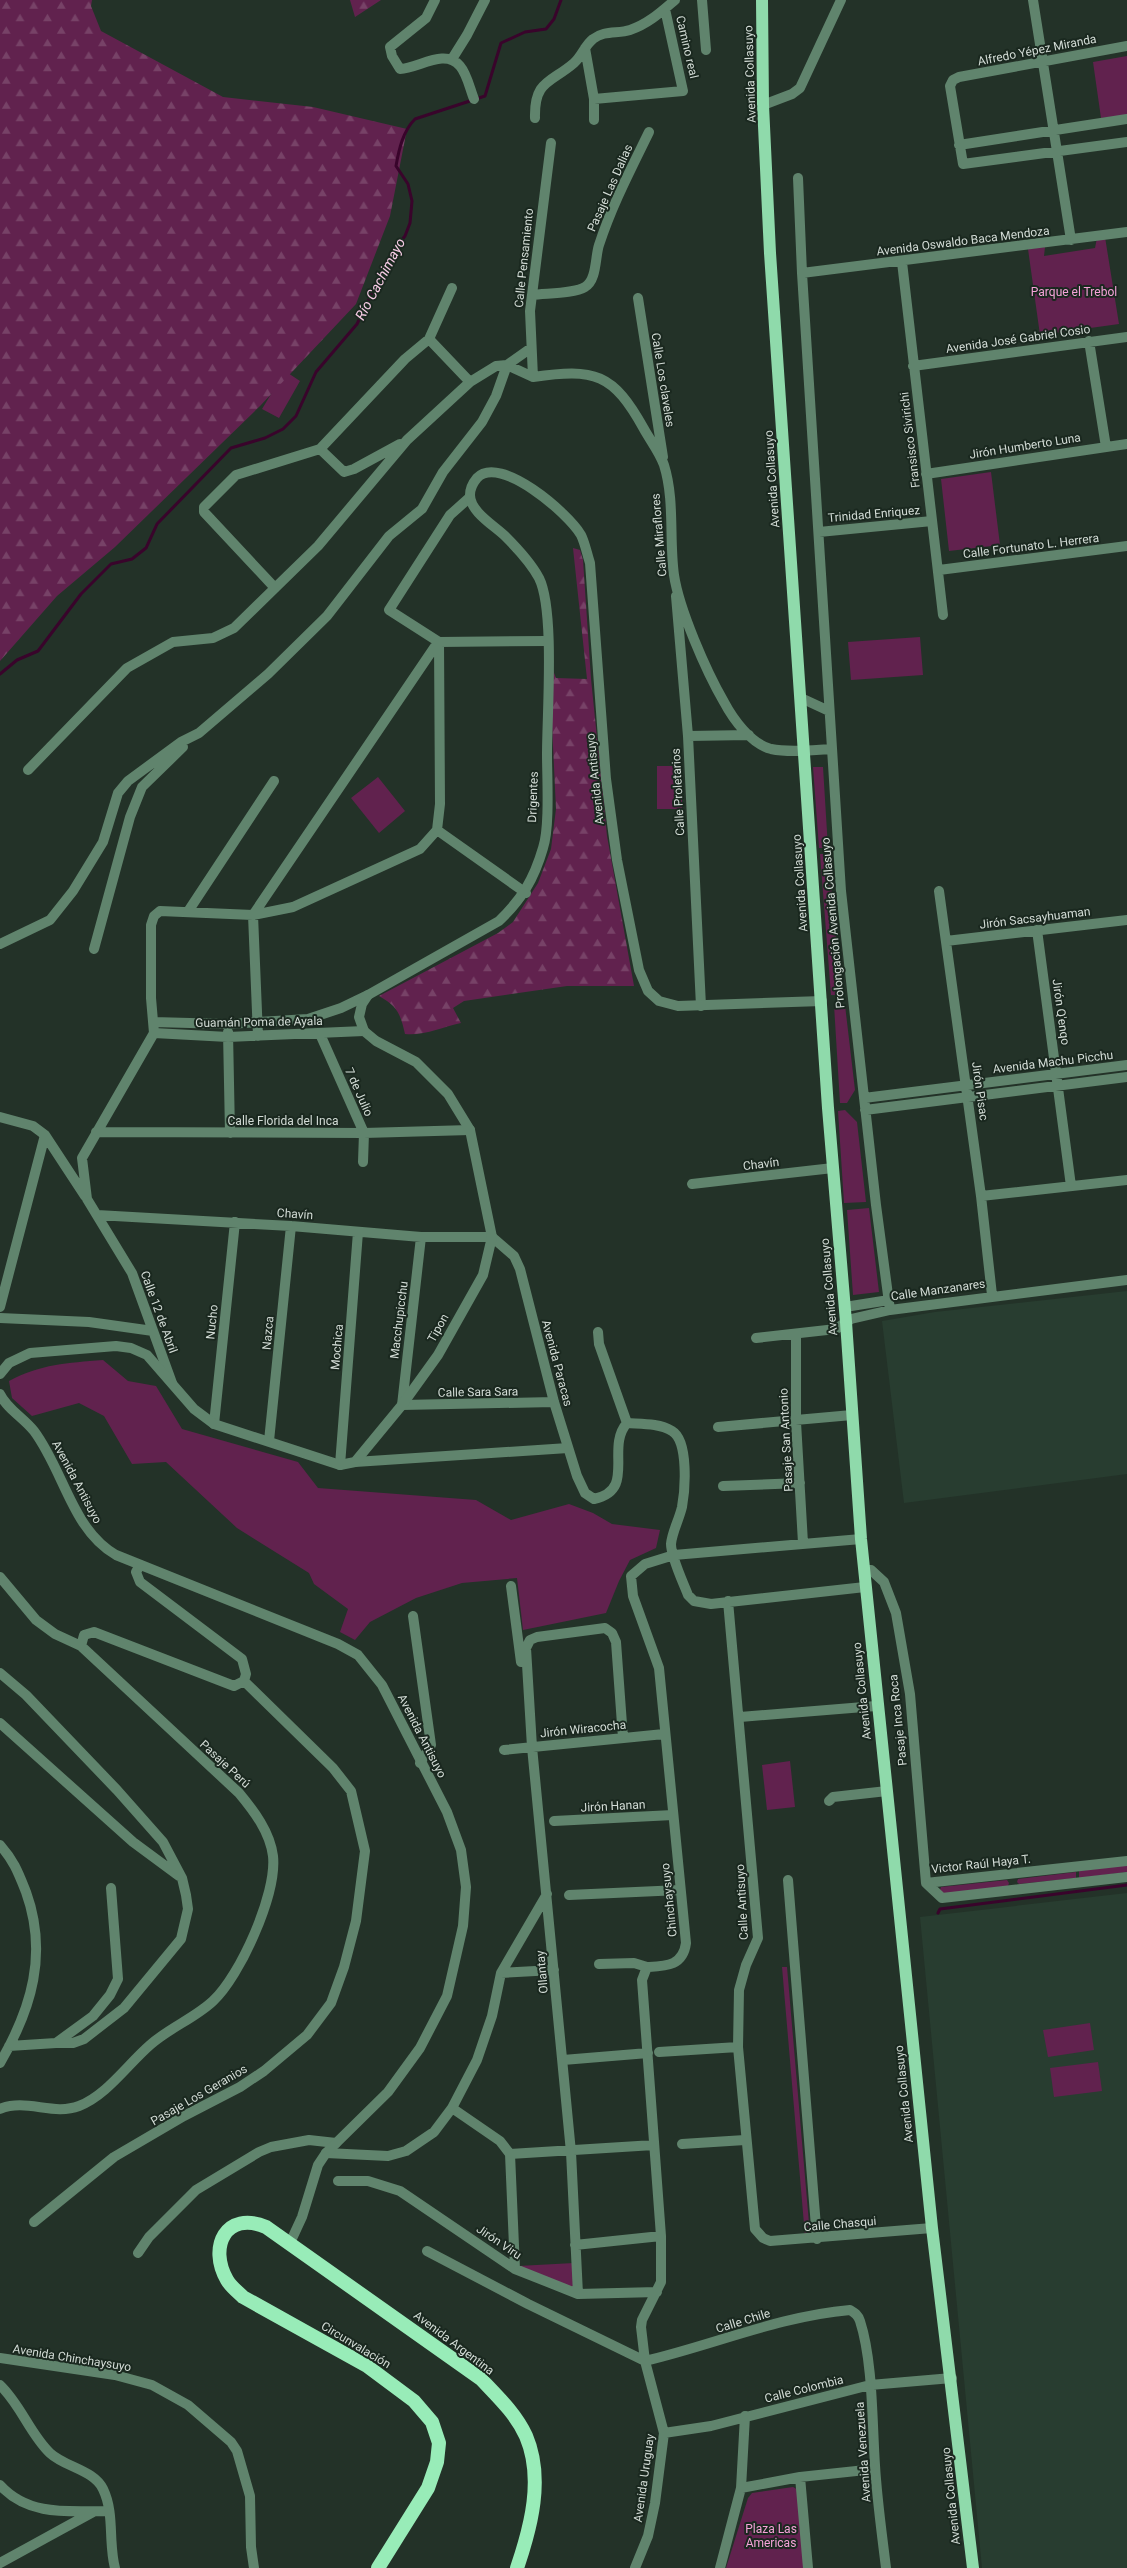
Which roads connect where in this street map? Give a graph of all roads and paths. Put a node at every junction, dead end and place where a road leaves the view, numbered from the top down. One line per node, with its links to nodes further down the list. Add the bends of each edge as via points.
1 (435, 0): 12 (street, via 426,18 390,46 392,56 400,69 441,58)
2 (485, 0): 12 (street)
3 (675, 0): 8 (street)
4 (702, 0): 11 (street)
5 (762, 0): 16 (main road, Avenida Collasuyo)
6 (841, 0): 16 (street, via 800,88)
7 (1033, 0): 13 (street)
8 (665, 10): 10 (street, via 629,30 604,33 592,39); 15 (street, Camino real, via 683,91)
9 (1127, 46): 13 (street, Alfredo Yépez Miranda)
10 (585, 48): 15 (street); 17 (street, via 574,63 551,77 540,90 535,100)
11 (706, 50)
12 (452, 59): 14 (street, via 461,66)
13 (1043, 60): 20 (street); 24 (street, Alfredo Yépez Miranda, via 952,80 950,86)
14 (474, 99)
15 (594, 99): 18 (street)
16 (763, 105): 58 (main road, Avenida Collasuyo)
17 (535, 118)
18 (594, 120)
19 (1127, 120): 20 (street)
20 (1054, 130): 24 (street); 25 (street)
21 (649, 132): 32 (street, Pasaje Las Dalias, via 613,206 598,246 592,280 579,290)
22 (1127, 142): 25 (street)
23 (551, 143): 32 (street, Calle Pensamiento)
24 (959, 145): 25 (street, via 963,164)
25 (1057, 152): 28 (street)
26 (798, 178): 30 (street, Prolongación Avenida Collasuyo)
27 (1127, 232): 28 (street, Avenida Oswaldo Baca Mendoza)
28 (1071, 240): 29 (street, Avenida Oswaldo Baca Mendoza)
29 (902, 262): 30 (street, Avenida Oswaldo Baca Mendoza); 39 (street, Fransisco Sivirichi)
30 (802, 273): 50 (street, Prolongación Avenida Collasuyo)
31 (452, 288): 35 (street)
32 (532, 295): 37 (street, Calle Pensamiento)
33 (638, 298): 46 (street, Calle Los claveles)
34 (1127, 337): 36 (street, Avenida José Gabriel Cosio)
35 (429, 339): 41 (street); 45 (street)
36 (1089, 341): 39 (street, Avenida José Gabriel Cosio); 44 (street)
37 (531, 348): 38 (street); 40 (street, Calle Pensamiento)
38 (507, 365): 40 (street); 41 (street, via 486,370); 60 (street, via 482,422 443,472 422,508 389,536 327,616 268,674)
39 (913, 366): 47 (street, Fransisco Sivirichi)
40 (533, 377): 46 (street, Calle Miraflores, via 586,375 616,386 632,407)
41 (470, 382): 42 (street)
42 (407, 440): 45 (street, via 344,472); 54 (street, via 318,546)
43 (1127, 444): 44 (street, Jirón Humberto Luna)
44 (1106, 447): 47 (street, Jirón Humberto Luna)
45 (320, 449): 54 (street, via 236,475 204,507 204,512)
46 (664, 465): 53 (street, Calle Miraflores)
47 (926, 474): 49 (street, Fransisco Sivirichi)
48 (470, 498): 56 (street, Drigentes, via 477,511 507,538 539,578 544,597); 57 (street, via 450,514 388,610); 79 (street, Avenida Antisuyo, via 470,487 478,476 499,472 525,484 557,508 581,535 590,563 594,598 607,788 617,860 639,970 648,990 659,1001 678,1006)
49 (932, 521): 50 (street, Trinidad Enriquez); 52 (street, Fransisco Sivirichi)
50 (819, 532): 59 (street, Prolongación Avenida Collasuyo)
51 (1127, 546): 52 (street, Calle Fortunato L. Herrera)
52 (939, 570): 55 (street, Fransisco Sivirichi)
53 (674, 576): 61 (street, Calle Miraflores, via 712,681 730,713); 62 (street, Calle Proletarios)
54 (275, 588): 65 (street, via 225,634 173,642 127,668)
55 (943, 615)
56 (547, 641): 57 (street); 69 (street, Drigentes, via 544,846)
57 (438, 642): 67 (street); 71 (street)
58 (800, 698): 59 (street); 64 (main road, Avenida Collasuyo)
59 (829, 711): 63 (street, Prolongación Avenida Collasuyo)
60 (199, 733): 75 (street, via 173,747 128,781 118,793 103,842 74,891 50,920); 76 (street, via 142,787 130,817)
61 (749, 735): 62 (street); 64 (street, Calle Miraflores, via 770,749)
62 (688, 736): 79 (street, Calle Proletarios)
63 (832, 749): 64 (street, Calle Miraflores); 93 (street, Prolongación Avenida Collasuyo, via 841,890)
64 (804, 750): 78 (main road, Avenida Collasuyo)
65 (28, 770)
66 (274, 781): 70 (street)
67 (438, 830): 69 (street); 71 (street, via 420,849 293,907)
68 (939, 891): 74 (street, Jirón Pisac)
69 (526, 893): 77 (street, Drigentes, via 499,921)
70 (189, 910): 71 (street); 80 (street, via 160,911 151,925)
71 (253, 915): 82 (street)
72 (1127, 920): 73 (street, Jirón Sacsayhuaman)
73 (1037, 930): 74 (street, Jirón Sacsayhuaman); 89 (street, Jirón Q'enqo)
74 (946, 941): 92 (street, Jirón Pisac)
75 (0, 944)
76 (94, 949)
77 (368, 995): 82 (street, Drigentes, via 308,1020); 83 (street, via 359,1017)
78 (822, 1001): 79 (street, Avenida Antisuyo); 103 (main road, Avenida Collasuyo)
79 (701, 1006)
80 (153, 1022): 81 (street, Drigentes); 84 (street)
81 (227, 1024): 82 (street, Drigentes); 87 (street)
82 (258, 1024): 86 (street)
83 (364, 1031): 85 (street, Guamán Poma de Ayala); 97 (street, Tipon, via 416,1062 448,1094)
84 (154, 1033): 87 (street, Guamán Poma de Ayala); 98 (street, Calle 12 de Abril)
85 (320, 1034): 86 (street, Guamán Poma de Ayala); 99 (street, 7 de Julio)
86 (258, 1036): 87 (street, Guamán Poma de Ayala)
87 (228, 1037): 100 (street)
88 (1127, 1065): 89 (street, Avenida Machu Picchu)
89 (1058, 1073): 91 (street, Jirón Q'enqo); 92 (street, Avenida Machu Picchu)
90 (1127, 1076): 91 (street, Avenida Machu Picchu)
91 (1059, 1085): 94 (street, Avenida Machu Picchu); 106 (street, Jirón Q'enqo)
92 (967, 1086): 93 (street, Avenida Machu Picchu); 94 (street, Jirón Pisac)
93 (864, 1098): 95 (street, Prolongación Avenida Collasuyo)
94 (968, 1098): 95 (street, Avenida Machu Picchu); 107 (street, Jirón Pisac)
95 (865, 1110): 117 (street, Prolongación Avenida Collasuyo)
96 (0, 1117): 101 (street, Calle 12 de Abril, via 32,1126)
97 (470, 1130): 99 (street, Calle Florida del Inca); 114 (street, Tipon)
98 (96, 1132): 100 (street, Calle Florida del Inca); 108 (street, Calle 12 de Abril, via 82,1158)
99 (364, 1133): 100 (street, Calle Florida del Inca); 102 (street, 7 de Julio)
100 (230, 1134)
101 (45, 1135): 108 (street, Calle 12 de Abril); 118 (street)
102 (363, 1162)
103 (833, 1168): 105 (street, Chavín); 119 (main road, Avenida Collasuyo)
104 (1127, 1180): 106 (street)
105 (692, 1184)
106 (1071, 1186): 107 (street)
107 (982, 1196): 116 (street, Jirón Pisac)
108 (87, 1199): 109 (street, Calle 12 de Abril)
109 (97, 1215): 110 (street, Chavín); 122 (street, Calle 12 de Abril, via 132,1273)
110 (235, 1222): 111 (street, Chavín); 134 (street, Nucho)
111 (291, 1226): 112 (street, Chavín); 136 (street, Nazca)
112 (358, 1232): 113 (street, Chavín); 139 (street, Mochica)
113 (421, 1237): 114 (street, Chavín); 130 (street, Macchupicchu)
114 (492, 1237): 129 (street, Avenida Paracas, via 514,1256 520,1269); 130 (street, Tipon, via 483,1274 438,1355)
115 (1127, 1280): 116 (street, Calle Manzanares)
116 (992, 1295): 117 (street, Calle Manzanares)
117 (889, 1305): 119 (street); 121 (street, Calle Manzanares)
118 (0, 1307)
119 (845, 1307): 121 (main road, Avenida Collasuyo)
120 (0, 1318): 122 (street, via 89,1322)
121 (846, 1322): 124 (street, Calle Manzanares, via 836,1329); 131 (main road, Avenida Collasuyo)
122 (153, 1331): 127 (street, Calle 12 de Abril)
123 (598, 1332): 133 (street, via 599,1344)
124 (796, 1334): 125 (street, Calle Manzanares); 132 (street, Pasaje San Antonio)
125 (756, 1338)
126 (0, 1374): 127 (street, via 9,1363 30,1353 116,1346 147,1355)
127 (172, 1384): 134 (street, via 194,1409)
128 (0, 1394): 145 (street, Avenida Antisuyo, via 33,1430 54,1462 84,1526 93,1538 116,1555)
129 (554, 1402): 130 (street, Calle Sara Sara); 137 (street, Avenida Paracas)
130 (402, 1405): 138 (street, Tipon)
131 (852, 1416): 132 (street); 142 (main road, Avenida Collasuyo)
132 (796, 1422): 135 (street); 140 (street, Pasaje San Antonio)
133 (627, 1423): 137 (street, Avenida Paracas, via 618,1440 619,1475 608,1495 594,1499 586,1493 576,1476); 144 (street, via 655,1424 679,1437 685,1469 682,1507 672,1542)
134 (214, 1424): 136 (street)
135 (718, 1428)
136 (269, 1441): 139 (street)
137 (568, 1448): 138 (street)
138 (355, 1462): 139 (street)
139 (340, 1465)
140 (800, 1483): 141 (street); 143 (street, Pasaje San Antonio)
141 (723, 1486)
142 (861, 1538): 143 (street); 146 (main road, Avenida Collasuyo)
143 (803, 1544): 144 (street)
144 (674, 1555): 150 (street, via 688,1595 694,1601 711,1604); 158 (street, Chinchaysuyo, via 645,1564 631,1576 633,1596 658,1665)
145 (140, 1564): 154 (street, via 136,1574 146,1586 242,1659 246,1674); 162 (street, Avenida Antisuyo, via 358,1655 382,1685)
146 (864, 1570): 149 (main road, Avenida Collasuyo); 175 (street, Pasaje Inca Roca, via 871,1570 884,1582 896,1613 910,1694)
147 (0, 1577): 152 (street, Pasaje Perú, via 36,1620 55,1634)
148 (511, 1586): 160 (street)
149 (865, 1587): 150 (street); 155 (main road, Avenida Collasuyo)
150 (728, 1601): 156 (street, Calle Antisuyo)
151 (413, 1616): 162 (street, via 430,1745)
152 (81, 1646): 154 (street, via 84,1635 94,1632 234,1686); 193 (street, Pasaje Perú, via 258,1815 273,1856 270,1890 266,1907 233,1975 213,2001 151,2044 106,2088 88,2101 66,2109 22,2104)
153 (0, 1673): 173 (street, via 26,1694 137,1812 163,1842)
154 (244, 1680): 202 (street, Pasaje Los Geranios, via 351,1791 365,1851 356,1921 331,2004 307,2035 264,2071 114,2157)
155 (876, 1706): 156 (street); 163 (main road, Avenida Collasuyo)
156 (740, 1717): 187 (street, Calle Antisuyo, via 758,1938 739,1990)
157 (0, 1723): 173 (street, via 133,1842)
158 (664, 1734): 159 (street, Jirón Wiracocha); 165 (street, Chinchaysuyo)
159 (623, 1738): 160 (street, Jirón Wiracocha); 160 (street, Ollantay, via 616,1642 605,1628 530,1640 526,1648)
160 (532, 1747): 161 (street, Jirón Wiracocha); 179 (street, Ollantay)
161 (504, 1750)
162 (420, 1763): 195 (street, Avenida Antisuyo, via 447,1812 462,1850 466,1887 463,1926 447,1996 420,2048 388,2092)
163 (886, 1790): 164 (street, via 833,1797); 203 (main road, Avenida Collasuyo)
164 (829, 1801)
165 (673, 1815): 166 (street, Jirón Hanan); 177 (street, Chinchaysuyo)
166 (554, 1821)
167 (0, 1846): 169 (street)
168 (0, 1852): 169 (street)
169 (14, 1861): 186 (street, via 33,1912 38,1938 30,1994)
170 (1127, 1861): 171 (street, Victor Raúl Haya T.)
171 (1012, 1874): 175 (street, Victor Raúl Haya T.); 178 (street)
172 (1127, 1877): 178 (street, Victor Raúl Haya T.)
173 (182, 1878): 185 (street, via 188,1910 181,1939 124,2008 84,2039)
174 (788, 1880): 206 (street)
175 (926, 1883): 178 (street, Victor Raúl Haya T., via 942,1898)
176 (111, 1888): 185 (street, via 118,1978 110,1996 93,2016)
177 (680, 1890): 180 (street); 182 (street, Chinchaysuyo, via 686,1943 683,1954 672,1965)
178 (1014, 1890)
179 (546, 1894): 183 (street, Ollantay); 184 (street)
180 (569, 1895)
181 (599, 1964): 182 (street, Chinchaysuyo, via 634,1963)
182 (647, 1967): 189 (street, via 642,1980)
183 (554, 1970): 184 (street); 190 (street, Ollantay)
184 (501, 1973): 192 (street, via 492,2016 477,2060)
185 (56, 2043): 186 (street)
186 (10, 2046): 191 (street)
187 (738, 2047): 188 (street); 194 (street, Calle Antisuyo)
188 (659, 2052)
189 (648, 2053): 190 (street); 197 (street)
190 (563, 2060): 198 (street, Ollantay)
191 (0, 2063)
192 (452, 2108): 199 (street, via 434,2132 406,2151 388,2156); 200 (street, via 500,2140)
193 (0, 2109)
194 (746, 2140): 196 (street); 204 (street, Calle Antisuyo)
195 (336, 2142): 199 (street, Avenida Antisuyo); 210 (street, via 310,2140 258,2152 196,2190 149,2237)
196 (682, 2144)
197 (654, 2145): 198 (street); 205 (street)
198 (570, 2152): 200 (street); 208 (street, Ollantay)
199 (326, 2153): 207 (street, Avenida Antisuyo, via 318,2166)
200 (510, 2154): 211 (street)
201 (338, 2181): 211 (street, Jirón Viru, via 368,2181 400,2191)
202 (34, 2222)
203 (932, 2228): 206 (street, Calle Chasqui); 217 (main road, Avenida Collasuyo)
204 (755, 2229): 206 (street, Calle Chasqui, via 770,2241)
205 (661, 2236): 208 (street); 212 (street, via 661,2282)
206 (817, 2239)
207 (290, 2243): 232 (highway, Circunvalación, via 261,2224 244,2221 233,2225 219,2245 227,2280 243,2297 368,2366 414,2401 432,2422 439,2444 428,2488); 233 (highway, Avenida Argentina, via 481,2379 509,2408 526,2436 534,2468 534,2504)
208 (575, 2244): 213 (street, Ollantay)
209 (427, 2251): 216 (street)
210 (138, 2253)
211 (515, 2269): 213 (street, Jirón Viru)
212 (657, 2292): 213 (street, Jirón Viru); 216 (street, via 642,2320)
213 (578, 2294)
214 (850, 2310): 216 (street, Calle Chile, via 804,2316); 219 (street, Avenida Venezuela, via 859,2318)
215 (0, 2358): 231 (street, Avenida Chinchaysuyo, via 115,2375 152,2385 188,2405 238,2451 250,2496)
216 (646, 2361): 221 (street, Avenida Uruguay)
217 (952, 2378): 219 (street, Calle Colombia); 237 (main road, Avenida Collasuyo)
218 (0, 2385): 227 (street, via 50,2453 102,2486)
219 (870, 2385): 220 (street, Calle Colombia); 222 (street, Avenida Venezuela)
220 (745, 2416): 221 (street, Calle Colombia, via 684,2432); 225 (street)
221 (664, 2433): 229 (street, Avenida Uruguay, via 655,2503)
222 (875, 2469): 223 (street); 236 (street, Avenida Venezuela)
223 (800, 2477): 225 (street); 235 (street)
224 (0, 2485): 226 (street, via 38,2510)
225 (741, 2488): 234 (street)
226 (95, 2511): 227 (street); 228 (street)
227 (109, 2511): 230 (street)
228 (0, 2563)
229 (639, 2566)
230 (115, 2568)
231 (254, 2568)
232 (378, 2568)
233 (517, 2568)
234 (720, 2568)
235 (808, 2568)
236 (886, 2568)
237 (973, 2568)

